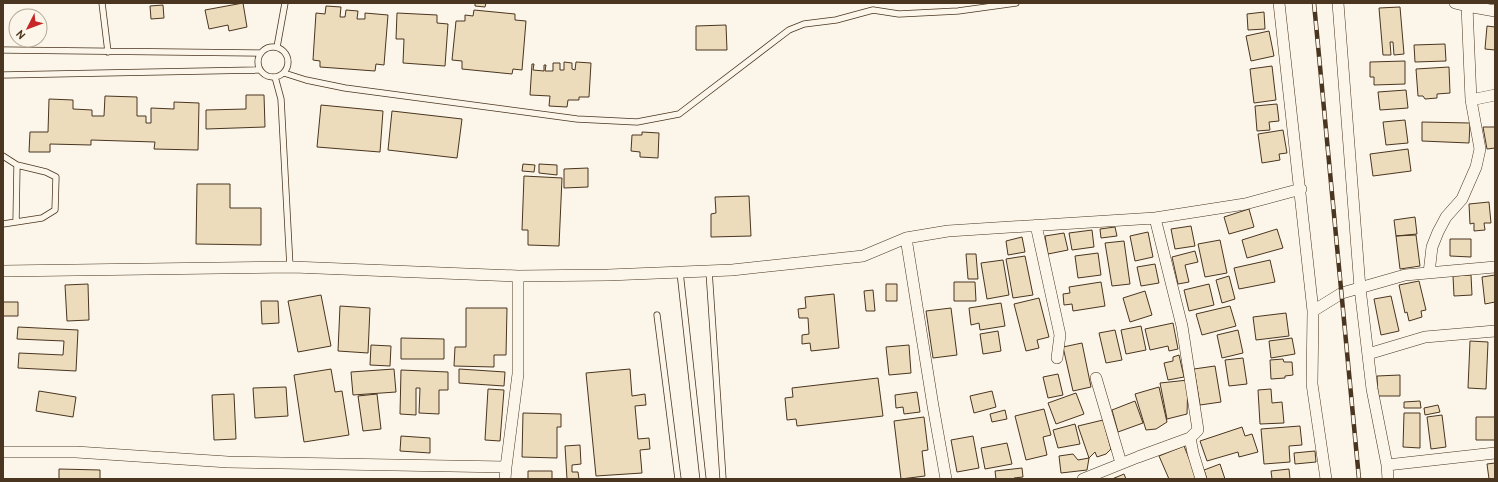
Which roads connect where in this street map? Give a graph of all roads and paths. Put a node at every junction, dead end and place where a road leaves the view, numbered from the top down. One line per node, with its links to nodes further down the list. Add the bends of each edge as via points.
1 (102, 3): 11 (lane)
2 (285, 3): 9 (lane)
3 (1016, 3): 14 (lane, via 958,11 900,14 873,10 836,20 804,24 789,30 679,114 637,122 577,119 345,88)
4 (1279, 3): 21 (street)
5 (1338, 3): 34 (street)
6 (1455, 3): 7 (street)
7 (1467, 6): 8 (street); 18 (street)
8 (1495, 11)
9 (277, 47): 12 (lane, via 265,49); 14 (lane, via 287,55 288,68)
10 (3, 50): 11 (lane)
11 (108, 52): 12 (lane)
12 (261, 53): 13 (lane, via 258,64)
13 (260, 70): 15 (lane); 16 (lane, via 270,77)
14 (284, 73): 16 (lane)
15 (3, 75)
16 (276, 77): 27 (lane, via 281,99)
17 (1495, 95): 18 (street)
18 (1471, 100): 32 (street, via 1480,150 1476,167 1462,199 1446,217 1438,232 1432,247)
19 (3, 156): 20 (lane)
20 (17, 165): 23 (lane); 23 (lane, via 56,177 55,210 42,218)
21 (1301, 189): 22 (street, via 1245,204); 35 (street)
22 (1155, 218): 25 (street); 41 (street, via 1182,326 1190,373 1198,430)
23 (16, 222): 24 (lane)
24 (3, 224)
25 (1036, 226): 26 (street, via 948,231); 39 (street, via 1060,335)
26 (906, 238): 30 (street, via 863,256); 51 (street)
27 (290, 267): 29 (street); 33 (street)
28 (1495, 267): 32 (street)
29 (3, 271)
30 (709, 271): 31 (street); 50 (lane)
31 (680, 272): 33 (street); 49 (lane)
32 (1429, 273): 34 (street, via 1406,275)
33 (518, 276): 46 (street, via 518,374)
34 (1360, 288): 35 (street, via 1342,294); 38 (street)
35 (1313, 311): 54 (street, via 1312,384)
36 (657, 315): 48 (lane)
37 (1495, 331): 38 (street, via 1425,337)
38 (1368, 354): 45 (street)
39 (1057, 358)
40 (1096, 378): 44 (street)
41 (1190, 438): 44 (street); 53 (street)
42 (3, 452): 46 (street, via 76,452 228,462)
43 (1495, 453): 45 (street)
44 (1121, 463): 52 (street)
45 (1387, 465): 55 (street)
46 (506, 467): 47 (street)
47 (505, 479)
48 (678, 479)
49 (703, 479)
50 (723, 479)
51 (946, 479)
52 (1083, 479)
53 (1201, 479)
54 (1326, 479)
55 (1388, 479)

